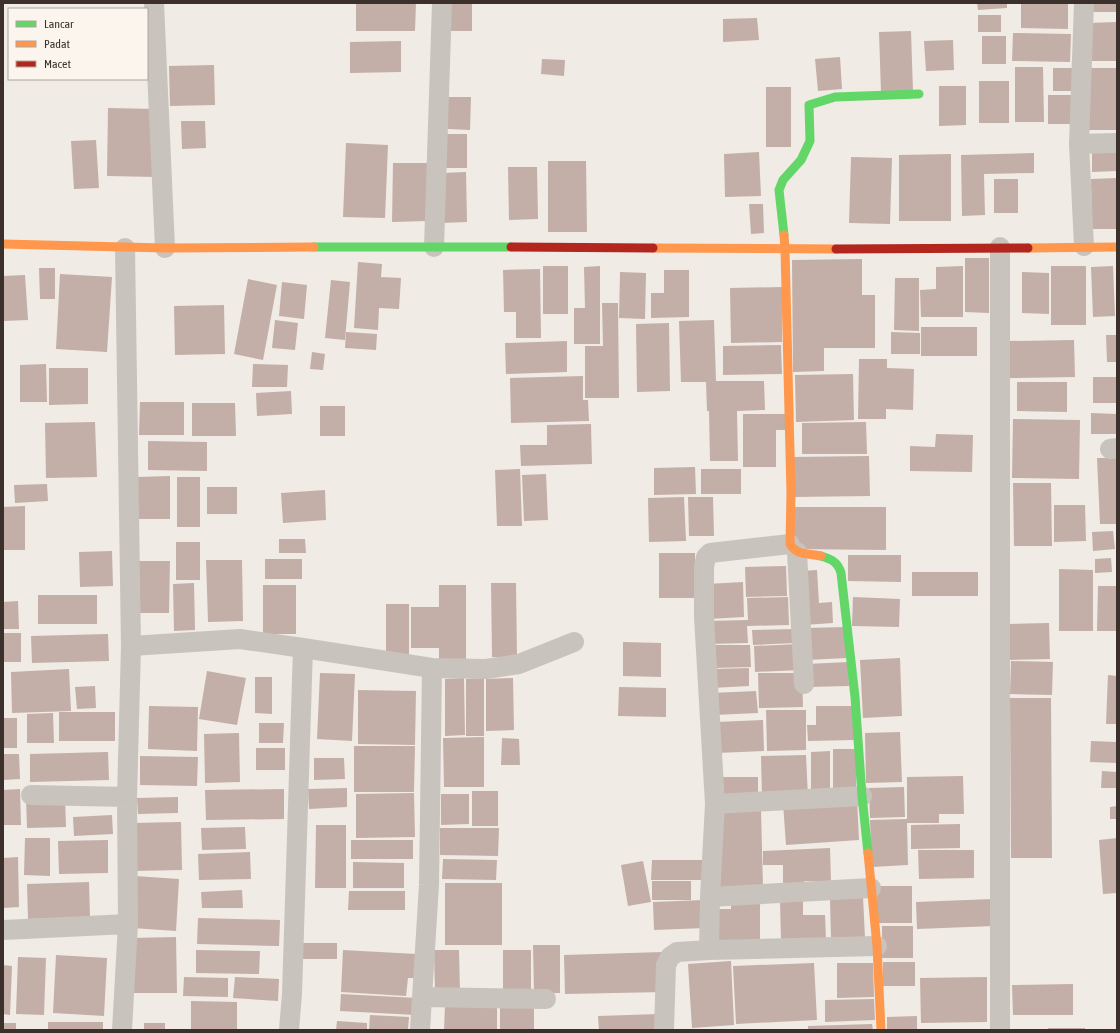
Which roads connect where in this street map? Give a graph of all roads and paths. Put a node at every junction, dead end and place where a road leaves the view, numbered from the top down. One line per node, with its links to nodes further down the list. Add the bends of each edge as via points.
1 (154, 3): 13 (street)
2 (442, 3): 9 (street)
3 (1084, 3): 6 (street)
4 (919, 94): 14 (street, via 835,97 809,105 810,141 801,160 783,180 779,190)
5 (1117, 143): 6 (street)
6 (1079, 144): 8 (street)
7 (3, 244): 12 (street)
8 (1084, 246): 10 (street); 11 (street)
9 (434, 247): 13 (street); 14 (street)
10 (1000, 247): 14 (street); 38 (street)
11 (1117, 247)
12 (124, 248): 13 (street); 17 (street)
13 (165, 248)
14 (785, 249): 15 (street)
15 (793, 548): 20 (street); 22 (street, via 834,561 841,573 856,697); 24 (street, via 710,553 706,557 704,617)
16 (574, 642): 19 (street, via 519,664 486,669)
17 (131, 646): 18 (street, via 240,639); 23 (street)
18 (303, 648): 19 (street); 34 (street)
19 (432, 668): 31 (street, via 429,885)
20 (804, 684)
21 (31, 795): 23 (street)
22 (862, 796): 24 (street); 25 (street)
23 (127, 797): 27 (street)
24 (715, 804): 26 (street)
25 (871, 888): 26 (street); 29 (street)
26 (710, 897): 30 (street)
27 (128, 924): 28 (street); 33 (street)
28 (3, 930)
29 (877, 946): 30 (street); 37 (street)
30 (709, 950): 36 (street, via 677,952 670,957 666,965)
31 (422, 997): 32 (street); 35 (street)
32 (546, 999)
33 (122, 1030)
34 (289, 1030)
35 (420, 1030)
36 (664, 1030)
37 (881, 1030)
38 (1000, 1030)

